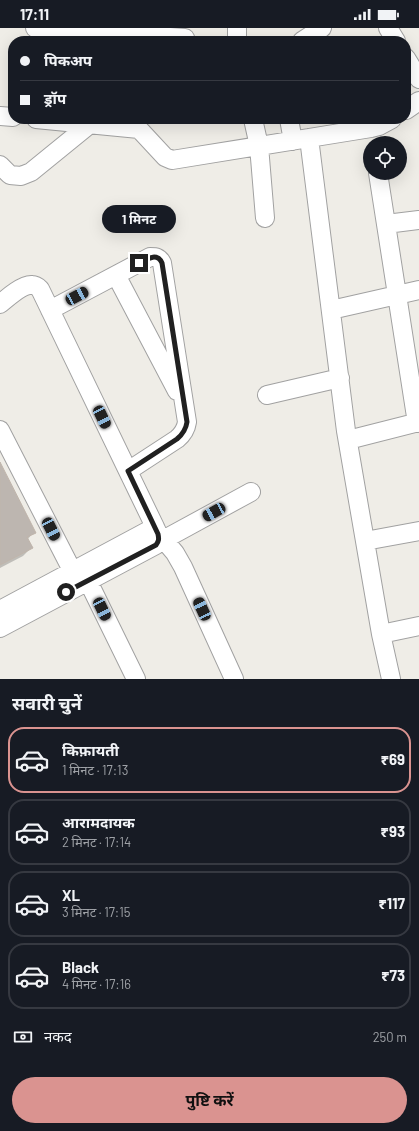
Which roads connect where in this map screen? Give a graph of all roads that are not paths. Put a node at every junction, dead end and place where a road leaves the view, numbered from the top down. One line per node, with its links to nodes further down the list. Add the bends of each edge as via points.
1 (35, 28): 3 (street)
2 (322, 28): 4 (street)
3 (155, 36)
4 (310, 36)
5 (411, 66): 6 (street)
6 (419, 79)
7 (90, 124): 14 (street, via 139,129 165,157 172,160); 15 (street, via 31,172 21,176 10,175)
8 (254, 124): 14 (street)
9 (292, 124): 13 (street)
10 (382, 124): 11 (street)
11 (372, 136)
12 (363, 137): 13 (street)
13 (301, 140): 14 (street); 25 (street)
14 (259, 146): 17 (street)
15 (0, 165)
16 (379, 180): 19 (street)
17 (265, 218)
18 (419, 220): 19 (street)
19 (386, 224): 22 (street)
20 (116, 275): 24 (street); 28 (street); 28 (street, via 150,257 160,259)
21 (419, 290): 22 (street)
22 (397, 294): 25 (street); 29 (street)
23 (0, 304): 24 (street, via 30,284 40,289)
24 (50, 310): 32 (street)
25 (331, 310): 26 (street)
26 (340, 378): 27 (street); 31 (street)
27 (267, 395)
28 (184, 405): 32 (street, via 187,422 182,435)
29 (418, 423): 31 (street)
30 (0, 430): 37 (street)
31 (348, 440): 36 (street)
32 (128, 471): 35 (street)
33 (251, 492): 35 (street)
34 (419, 531): 36 (street)
35 (159, 534): 37 (street); 43 (street, via 183,567)
36 (365, 541): 41 (street)
37 (80, 579): 38 (street); 40 (street); 42 (street)
38 (0, 610)
39 (419, 626): 41 (street)
40 (0, 628)
41 (381, 634): 44 (street)
42 (136, 679)
43 (234, 679)
44 (391, 679)

